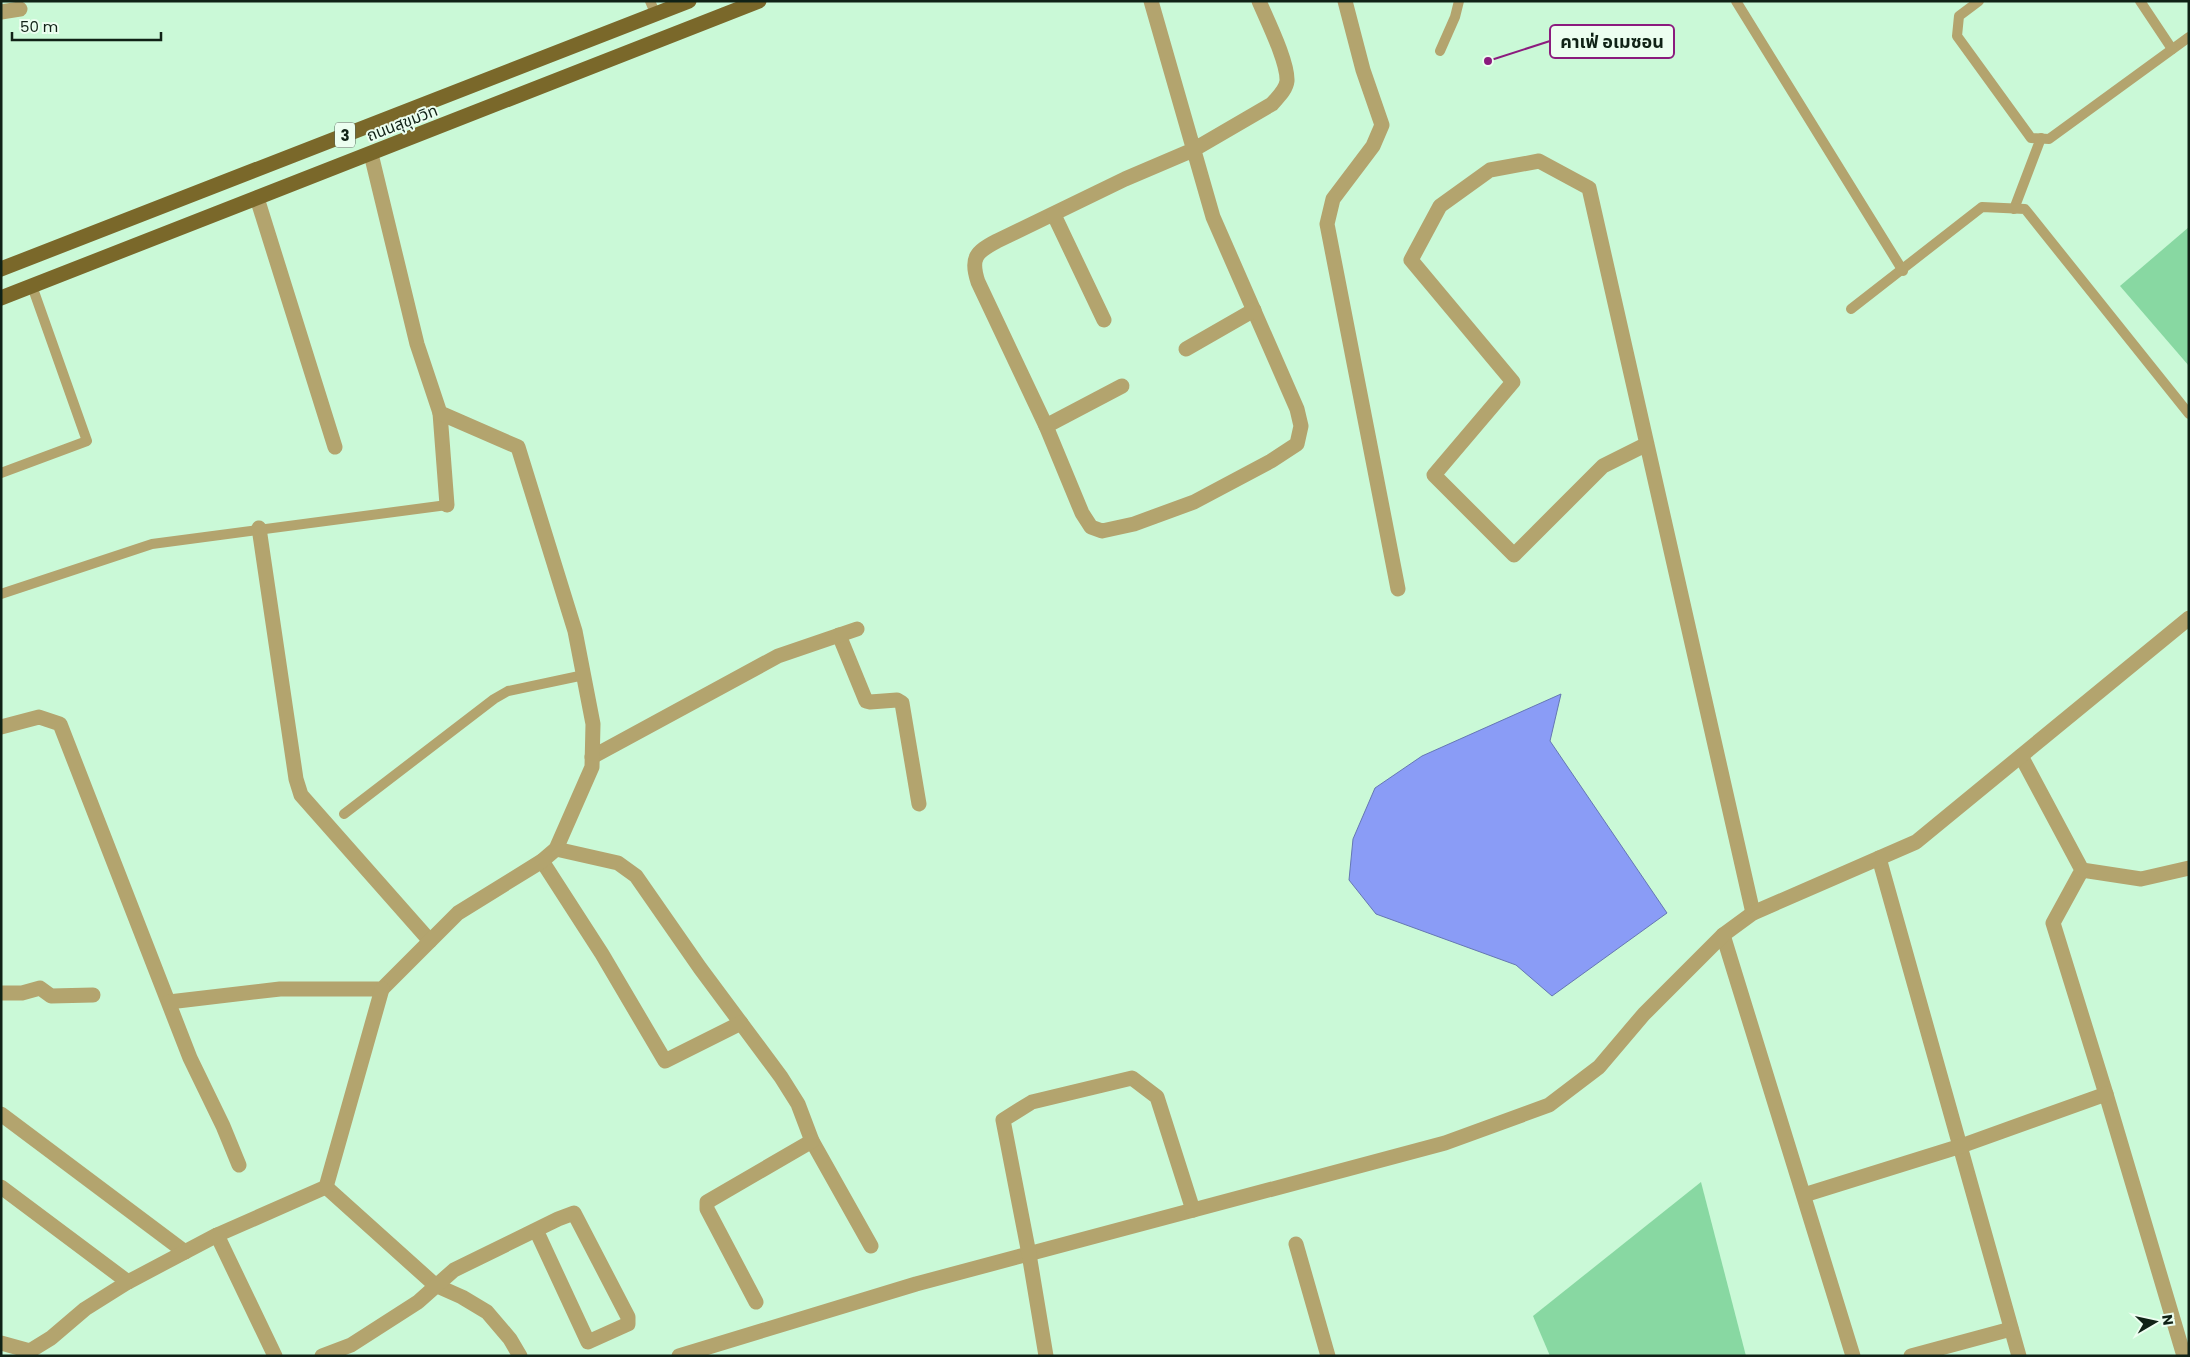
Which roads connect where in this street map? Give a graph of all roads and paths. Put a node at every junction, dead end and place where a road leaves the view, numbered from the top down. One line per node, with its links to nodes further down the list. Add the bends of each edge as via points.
1 (689, 1): 10 (main road, ถนนสุขุมวิท / 3)
2 (759, 1): 18 (main road, ถนนสุขุมวิท / 3)
3 (1151, 1): 17 (street)
4 (1259, 1): 17 (street, via 1284,64 1287,81 1282,94 1272,104)
5 (1345, 1): 40 (street, via 1382,125 1373,146 1332,199 1327,224)
6 (1459, 1): 15 (lane)
7 (1736, 1): 24 (lane)
8 (1979, 1): 16 (lane, via 1958,16 1957,36 2031,138)
9 (2140, 1): 14 (lane)
10 (653, 8): 19 (main road, ถนนสุขุมวิท / 3)
11 (20, 10): 12 (street)
12 (1, 12)
13 (2189, 37): 14 (lane)
14 (2172, 49): 16 (lane, via 2049,139)
15 (1440, 51)
16 (2041, 138): 21 (lane)
17 (1193, 150): 22 (street, via 1125,179); 28 (street, via 1212,217)
18 (371, 154): 20 (main road, ถนนสุขุมวิท / 3); 32 (street, via 417,344)
19 (254, 170): 20 (main road); 23 (main road, ถนนสุขุมวิท / 3)
20 (260, 197): 25 (main road, ถนนสุขุมวิท / 3); 36 (street)
21 (2014, 209): 24 (lane, via 1982,207); 33 (lane, via 2025,209)
22 (1054, 215): 29 (street); 34 (street, via 983,248 974,262 978,282)
23 (1, 269)
24 (1903, 271): 27 (lane)
25 (32, 286): 26 (main road, ถนนสุขุมวิท / 3); 37 (lane, via 87,441)
26 (1, 298)
27 (1851, 309)
28 (1254, 310): 30 (street); 34 (street, via 1297,409 1301,426 1297,444 1271,461 1194,502 1134,524 1102,531 1092,527 1082,513)
29 (1104, 320)
30 (1186, 349)
31 (1122, 386): 34 (street)
32 (440, 413): 38 (street); 45 (street, via 518,447 575,631)
33 (2189, 414)
34 (1046, 426)
35 (1647, 444): 35 (street, via 1603,466 1514,555 1434,475 1513,382 1410,260 1440,206 1490,170 1539,161 1588,188); 56 (street)
36 (335, 447)
37 (1, 473)
38 (448, 505): 39 (lane)
39 (259, 528): 41 (lane, via 152,544); 58 (street, via 301,795)
40 (1398, 589)
41 (1, 594)
42 (2189, 618): 47 (street)
43 (857, 629): 44 (street)
44 (839, 635): 48 (street, via 778,656); 49 (street, via 866,701 897,700 902,703)
45 (584, 675): 48 (street, via 593,724); 50 (lane, via 508,691)
46 (1, 728): 62 (street, via 39,717 60,724)
47 (2020, 756): 52 (street, via 1916,842); 55 (street)
48 (592, 757): 51 (street, via 592,768)
49 (919, 804)
50 (344, 814)
51 (556, 849): 53 (street); 63 (street, via 618,863 636,876)
52 (1879, 858): 56 (street); 67 (street)
53 (542, 861): 58 (street, via 458,913); 63 (street, via 665,1061)
54 (2189, 868): 55 (street, via 2141,879)
55 (2082, 870): 64 (street, via 2052,923)
56 (1753, 913): 57 (street)
57 (1723, 935): 71 (street); 72 (street, via 1644,1014 1599,1067 1549,1105 1445,1144)
58 (430, 941): 59 (street)
59 (382, 989): 62 (street, via 280,989); 70 (street)
60 (1, 993): 61 (street, via 22,993 40,988 51,996)
61 (92, 995)
62 (169, 1002): 68 (street, via 190,1058)
63 (741, 1024): 66 (street, via 798,1104)
64 (2106, 1094): 67 (street); 93 (street)
65 (1, 1114): 77 (street)
66 (812, 1141): 76 (street); 81 (street, via 707,1202 707,1209)
67 (1961, 1146): 71 (street); 82 (street)
68 (239, 1165)
69 (1, 1187): 79 (street)
70 (326, 1187): 74 (street); 80 (street)
71 (1804, 1195): 90 (street)
72 (1193, 1210): 78 (street); 78 (street, via 1156,1097 1132,1078 1032,1102 1003,1120)
73 (536, 1230): 73 (street, via 569,1214 577,1216 628,1317 628,1324 588,1342); 80 (street, via 454,1270)
74 (217, 1235): 77 (street); 84 (street)
75 (1296, 1244): 89 (street)
76 (871, 1246)
77 (185, 1252): 79 (street)
78 (1029, 1254): 87 (street, via 916,1284); 88 (street)
79 (128, 1282): 83 (street, via 85,1309 30,1351)
80 (435, 1285): 85 (street, via 418,1302 351,1345); 86 (street, via 487,1312)
81 (756, 1302)
82 (2011, 1329): 91 (street); 92 (street)
83 (1, 1343)
84 (275, 1356)
85 (322, 1356)
86 (520, 1356)
87 (679, 1356)
88 (1046, 1356)
89 (1328, 1356)
90 (1853, 1356)
91 (1911, 1356)
92 (2019, 1356)
93 (2184, 1356)

